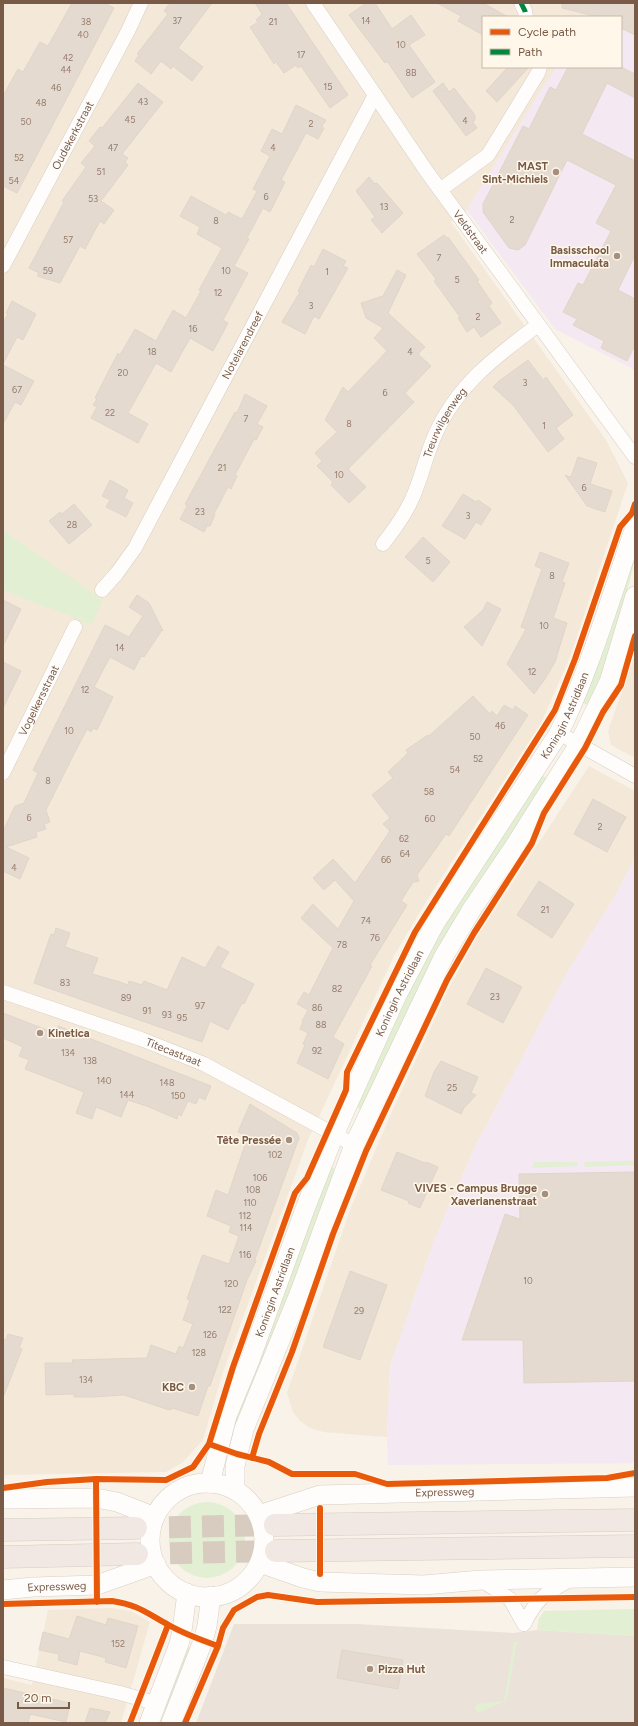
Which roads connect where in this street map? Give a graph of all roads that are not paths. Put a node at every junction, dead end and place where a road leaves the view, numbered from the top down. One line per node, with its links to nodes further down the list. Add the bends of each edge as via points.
1 (141, 3): 8 (street, Oudekerkstraat)
2 (313, 3): 6 (street, Veldstraat)
3 (521, 3): 4 (street)
4 (526, 16)
5 (539, 68): 7 (street, via 488,155)
6 (375, 95): 7 (street, Veldstraat); 13 (street, Notelarendreef, via 135,548)
7 (440, 190): 9 (street, Veldstraat)
8 (3, 266)
9 (538, 325): 10 (street, Veldstraat); 12 (street, Treurwilgenweg, via 479,371 446,413 435,435 410,503)
10 (635, 457)
11 (635, 527): 16 (main road, Koningin Astridlaan, via 583,678)
12 (383, 544)
13 (102, 590)
14 (635, 596): 17 (main road, Koningin Astridlaan, via 609,682)
15 (75, 627): 18 (street, Vogelkersstraat)
16 (558, 733): 17 (street); 21 (main road, Koningin Astridlaan, via 435,923 397,995)
17 (579, 744): 19 (street); 22 (main road, Koningin Astridlaan, via 444,956)
18 (3, 773)
19 (635, 776)
20 (3, 992): 21 (street, Titecastraat, via 141,1039 204,1064)
21 (334, 1135): 22 (street, Titecastraat); 23 (main road, Koningin Astridlaan, via 227,1416)
22 (354, 1145): 25 (main road, Koningin Astridlaan, via 301,1289 244,1429 235,1466)
23 (210, 1483): 25 (main road); 27 (main road, via 178,1491 165,1501)
24 (635, 1487): 28 (main road, Expressweg, via 320,1495)
25 (235, 1490): 28 (main road)
26 (3, 1499): 27 (main road, via 96,1498 117,1502)
27 (155, 1517): 35 (main road, via 151,1532 152,1552)
28 (267, 1520): 29 (highway); 34 (main road, via 263,1552)
29 (635, 1520)
30 (136, 1528): 31 (highway)
31 (3, 1530)
32 (635, 1546): 34 (highway)
33 (3, 1557): 35 (highway)
34 (268, 1557): 38 (main road, via 303,1578 320,1582 424,1584); 41 (main road, via 243,1585 226,1594)
35 (147, 1559): 39 (main road, Expressweg, via 97,1585); 40 (main road, via 169,1582)
36 (635, 1577): 37 (main road)
37 (572, 1579): 38 (main road); 38 (street, via 539,1599 524,1624 510,1599)
38 (481, 1580)
39 (3, 1590)
40 (187, 1593): 41 (main road); 43 (main road, via 179,1644)
41 (211, 1596): 45 (main road, via 203,1641)
42 (3, 1667): 43 (street)
43 (155, 1703): 44 (main road)
44 (149, 1723)
45 (170, 1723)

